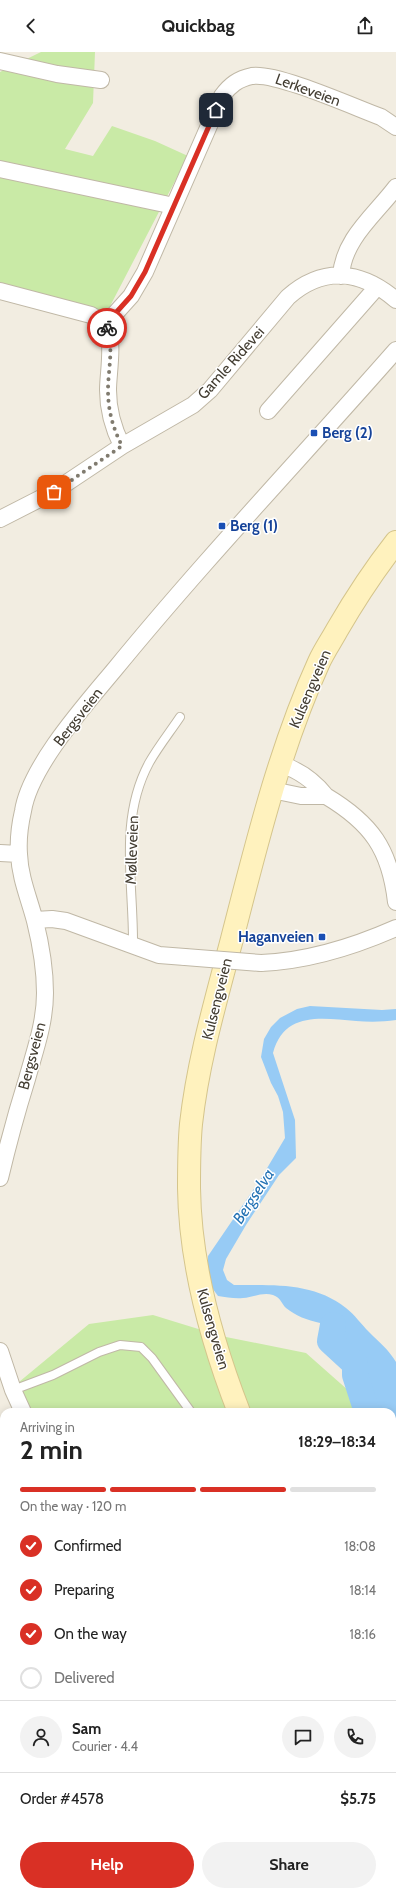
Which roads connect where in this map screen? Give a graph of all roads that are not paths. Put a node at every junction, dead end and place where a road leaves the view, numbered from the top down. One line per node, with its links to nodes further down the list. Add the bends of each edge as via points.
1 (0, 61): 2 (street, via 57,74)
2 (101, 80)
3 (396, 127): 6 (street, Lerkeveien, via 381,117 272,77 253,76 239,80 222,96)
4 (0, 169): 6 (street)
5 (396, 187): 7 (street, via 346,251)
6 (174, 206): 11 (street, Lerkeveien, via 145,272 131,296)
7 (341, 276): 8 (street, Gamle Ridevei, via 351,276); 14 (street, Gamle Ridevei, via 317,278 300,287 288,297 210,390 193,405)
8 (377, 287): 10 (street, Gamle Ridevei); 13 (street)
9 (0, 291): 11 (street, via 91,315)
10 (396, 300)
11 (104, 326): 14 (street, via 108,330 109,343 110,412)
12 (396, 350): 22 (street, Bergsveien, via 142,637 46,759 31,786 23,808)
13 (268, 411)
14 (122, 446): 15 (street, Gamle Ridevei, via 54,492)
15 (0, 519)
16 (396, 542): 18 (main road, Kulsengveien, via 376,568 320,661)
17 (180, 718): 26 (lane, Mølleveien, via 150,762 139,786 132,813 129,845)
18 (280, 764): 19 (main road, Kulsengveien); 20 (street, via 300,772)
19 (272, 790): 20 (street, via 301,796); 32 (main road, Kulsengveien, via 201,1063 191,1125 189,1189 194,1256 206,1312)
20 (326, 796): 23 (street, via 358,818 379,842 391,872)
21 (0, 853): 22 (street)
22 (19, 854): 24 (street, Bergsveien, via 22,879)
23 (396, 902)
24 (35, 920): 26 (street, via 66,921); 27 (street, Bergsveien, via 44,963 42,1028 7,1145)
25 (396, 928): 26 (street, bridge, via 364,943 285,962 261,963 159,955)
26 (134, 947)
27 (0, 1178)
28 (0, 1351): 29 (street)
29 (6, 1390): 30 (street); 31 (lane, via 53,1375 120,1344 141,1347)
30 (20, 1408)
31 (188, 1408)
32 (237, 1408)

